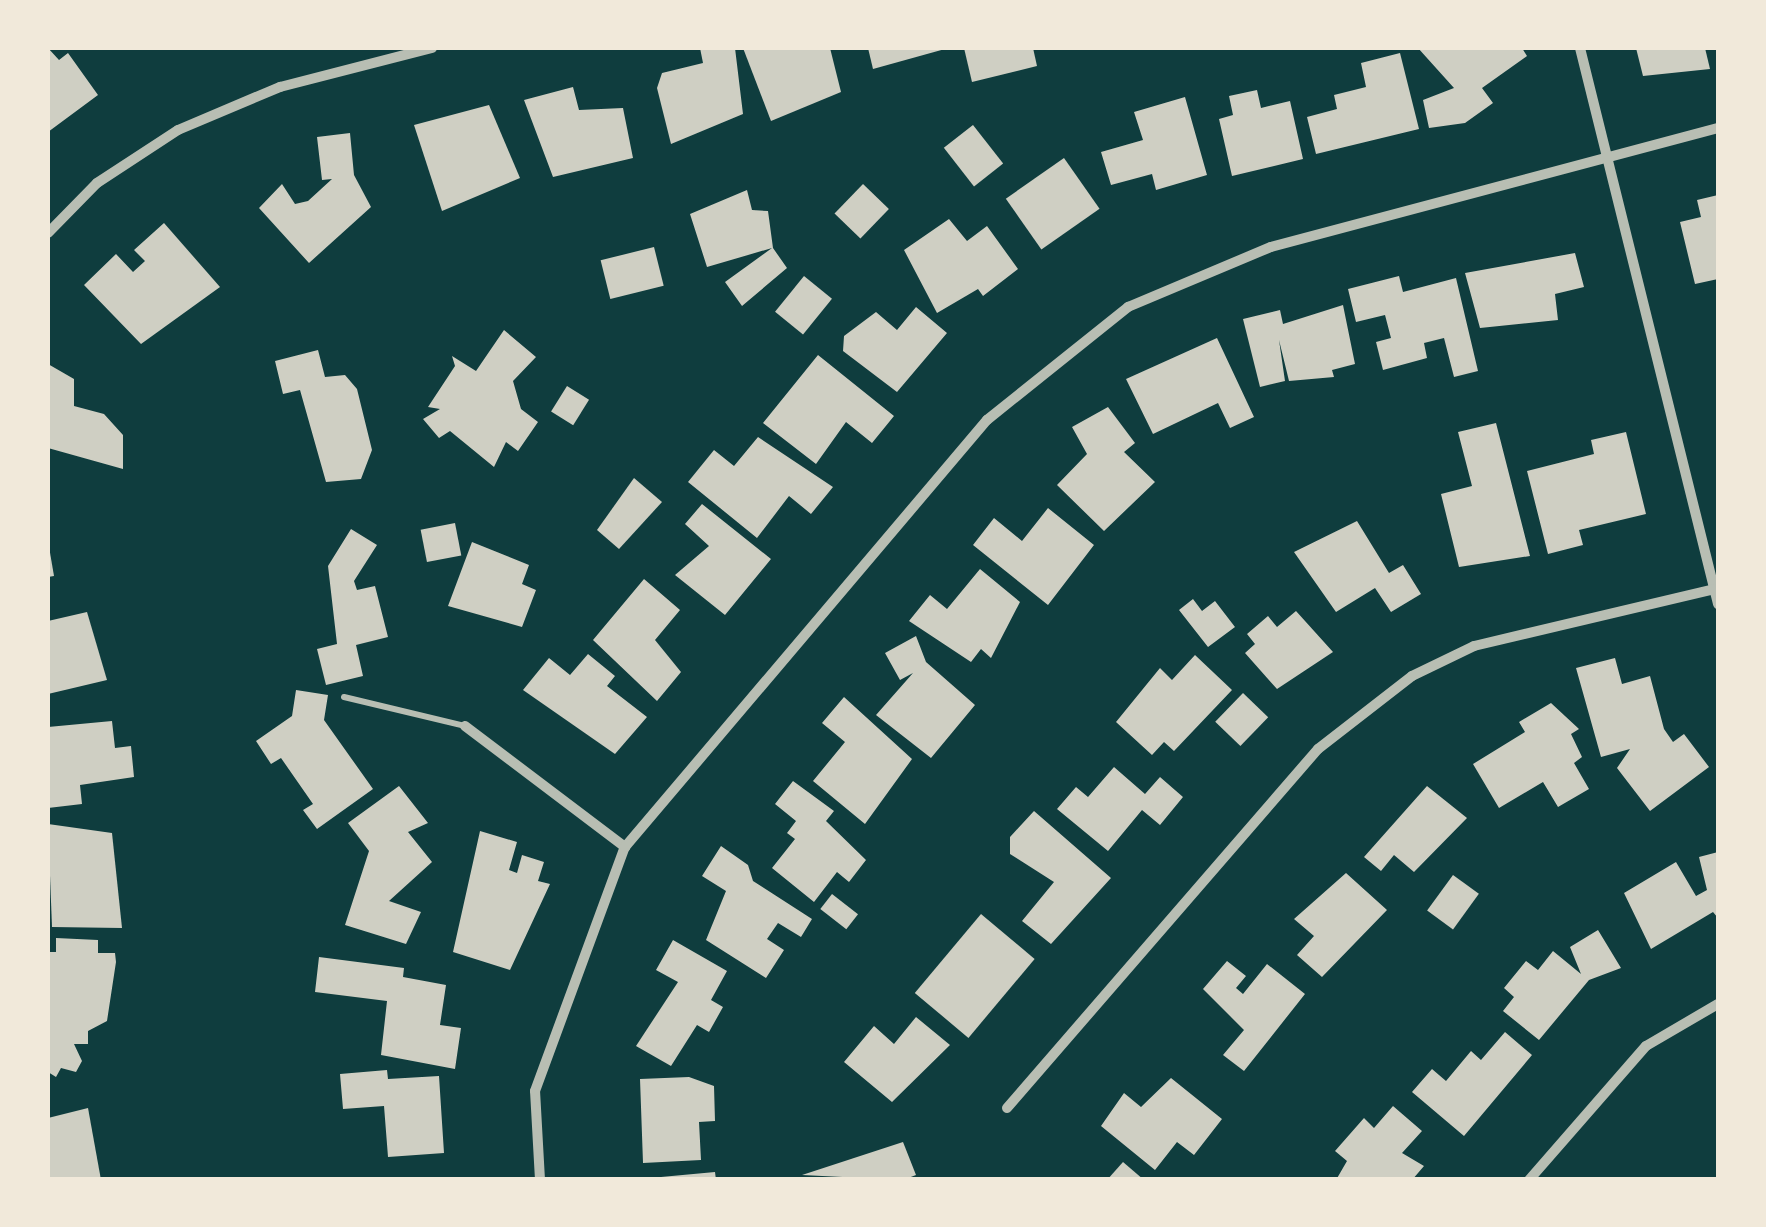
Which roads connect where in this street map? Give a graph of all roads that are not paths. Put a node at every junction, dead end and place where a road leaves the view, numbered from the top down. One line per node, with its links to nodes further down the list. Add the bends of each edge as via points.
1 (432, 48): 5 (street, via 280,88 178,130 97,183)
2 (1580, 48): 4 (street)
3 (1718, 128): 4 (street)
4 (1608, 154): 6 (street); 10 (street, via 1271,247 1128,308 987,420)
5 (48, 233)
6 (1715, 589): 7 (street); 12 (street, via 1474,646 1412,676 1318,749)
7 (1718, 604)
8 (344, 697): 9 (lane)
9 (464, 726): 10 (street)
10 (625, 847): 13 (street, via 536,1091)
11 (1718, 1004): 14 (street, via 1646,1046)
12 (1007, 1108)
13 (540, 1180)
14 (1529, 1180)

